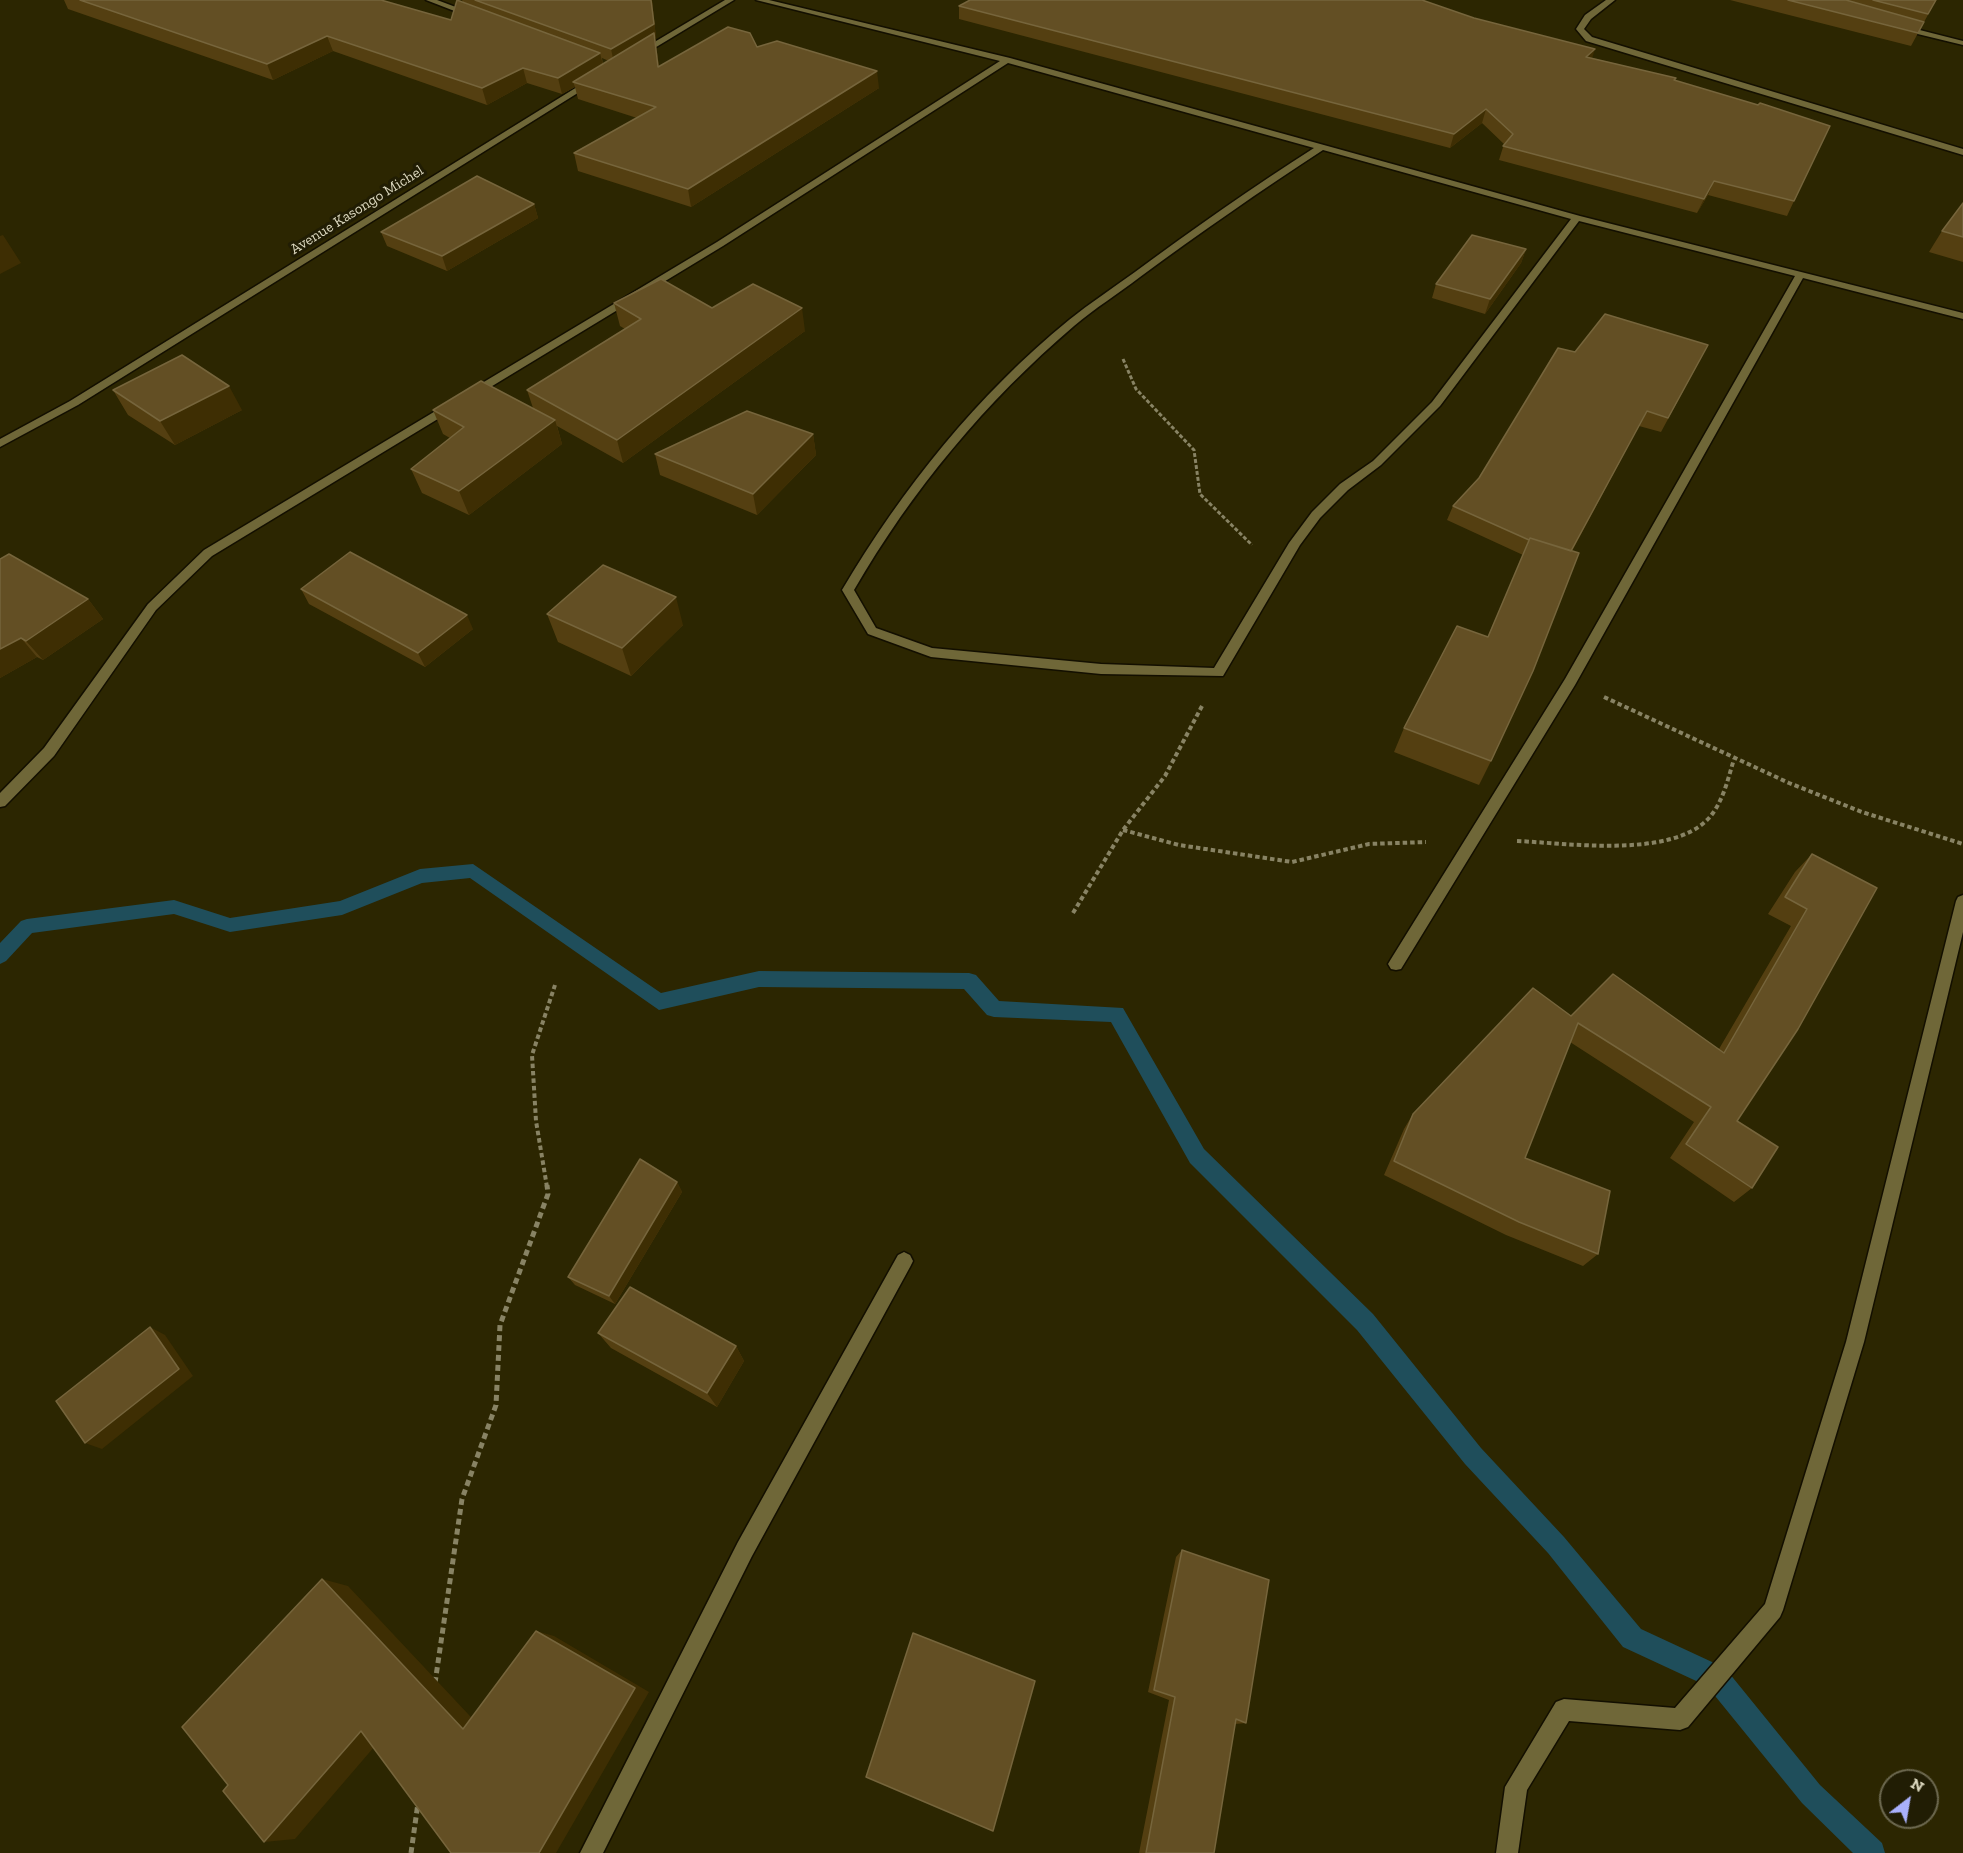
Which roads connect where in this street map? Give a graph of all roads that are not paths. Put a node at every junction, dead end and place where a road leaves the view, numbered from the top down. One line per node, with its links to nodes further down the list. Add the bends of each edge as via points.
1 (430, 0): 5 (street)
2 (729, 0): 8 (street)
3 (760, 0): 9 (street)
4 (1611, 0): 12 (street, via 1580,28 1589,39)
5 (483, 19)
6 (1886, 24): 7 (street)
7 (1963, 43)
8 (634, 56)
9 (1007, 60): 11 (street); 17 (street, via 720,244 208,553 152,606 49,752)
10 (605, 74): 16 (street, Avenue Kasongo Michel, via 84,397)
11 (1323, 146): 13 (street); 13 (street, via 1219,213 1072,323 996,396 933,465 871,547 848,590 872,631 931,652 1101,669 1218,674 1283,563 1317,515 1436,404)
12 (1963, 152)
13 (1577, 218): 14 (street)
14 (1801, 274): 15 (street); 19 (street, via 1570,682)
15 (1963, 316)
16 (0, 444)
17 (0, 802)
18 (1963, 901): 22 (street, via 1855,1342 1773,1610 1680,1719 1564,1710 1516,1787)
19 (1396, 964)
20 (904, 1261): 21 (street, via 745,1549)
21 (591, 1853)
22 (1507, 1853)

